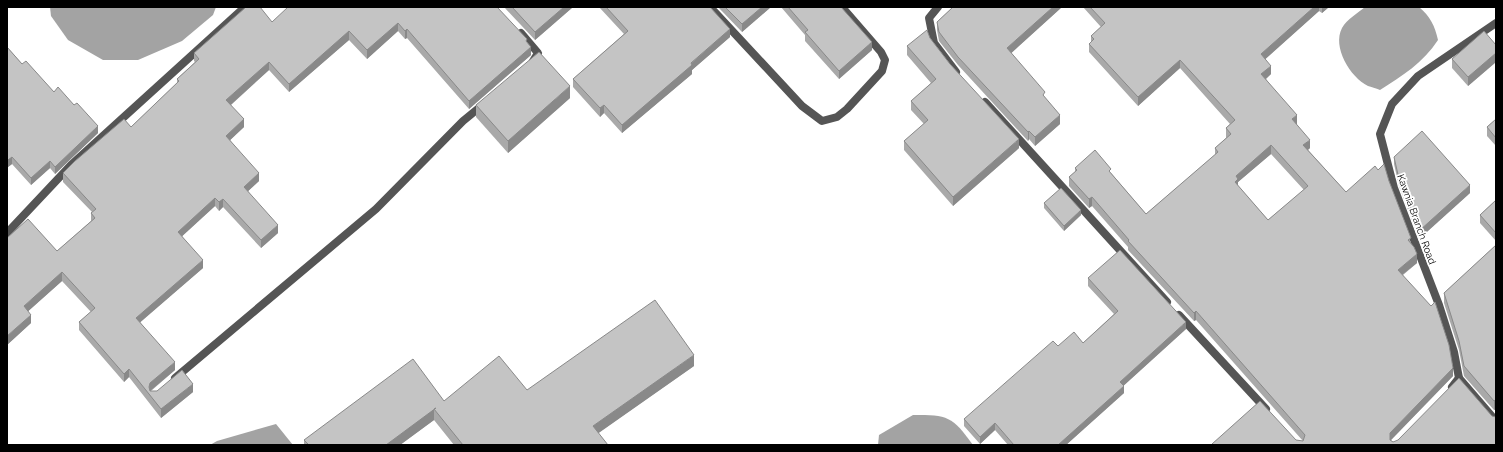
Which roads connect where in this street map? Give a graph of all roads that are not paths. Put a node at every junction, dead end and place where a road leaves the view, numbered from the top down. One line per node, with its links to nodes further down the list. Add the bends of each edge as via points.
1 (245, 7): 11 (street, via 71,165)
2 (710, 7): 3 (street, via 802,106 822,121 836,117 847,109 882,71 885,60)
3 (842, 7)
4 (938, 7): 8 (street, via 930,18 934,43)
5 (1496, 23): 12 (street, Kawnia Branch Road, via 1418,76 1392,104 1380,134 1394,188 1438,305)
6 (513, 25): 7 (street, via 538,54)
7 (528, 66)
8 (964, 80)
9 (492, 96): 13 (street, via 376,209)
10 (979, 96): 15 (street)
11 (7, 233)
12 (1460, 378): 14 (street); 16 (street)
13 (166, 385)
14 (1445, 394)
15 (1273, 416)
16 (1496, 421)

